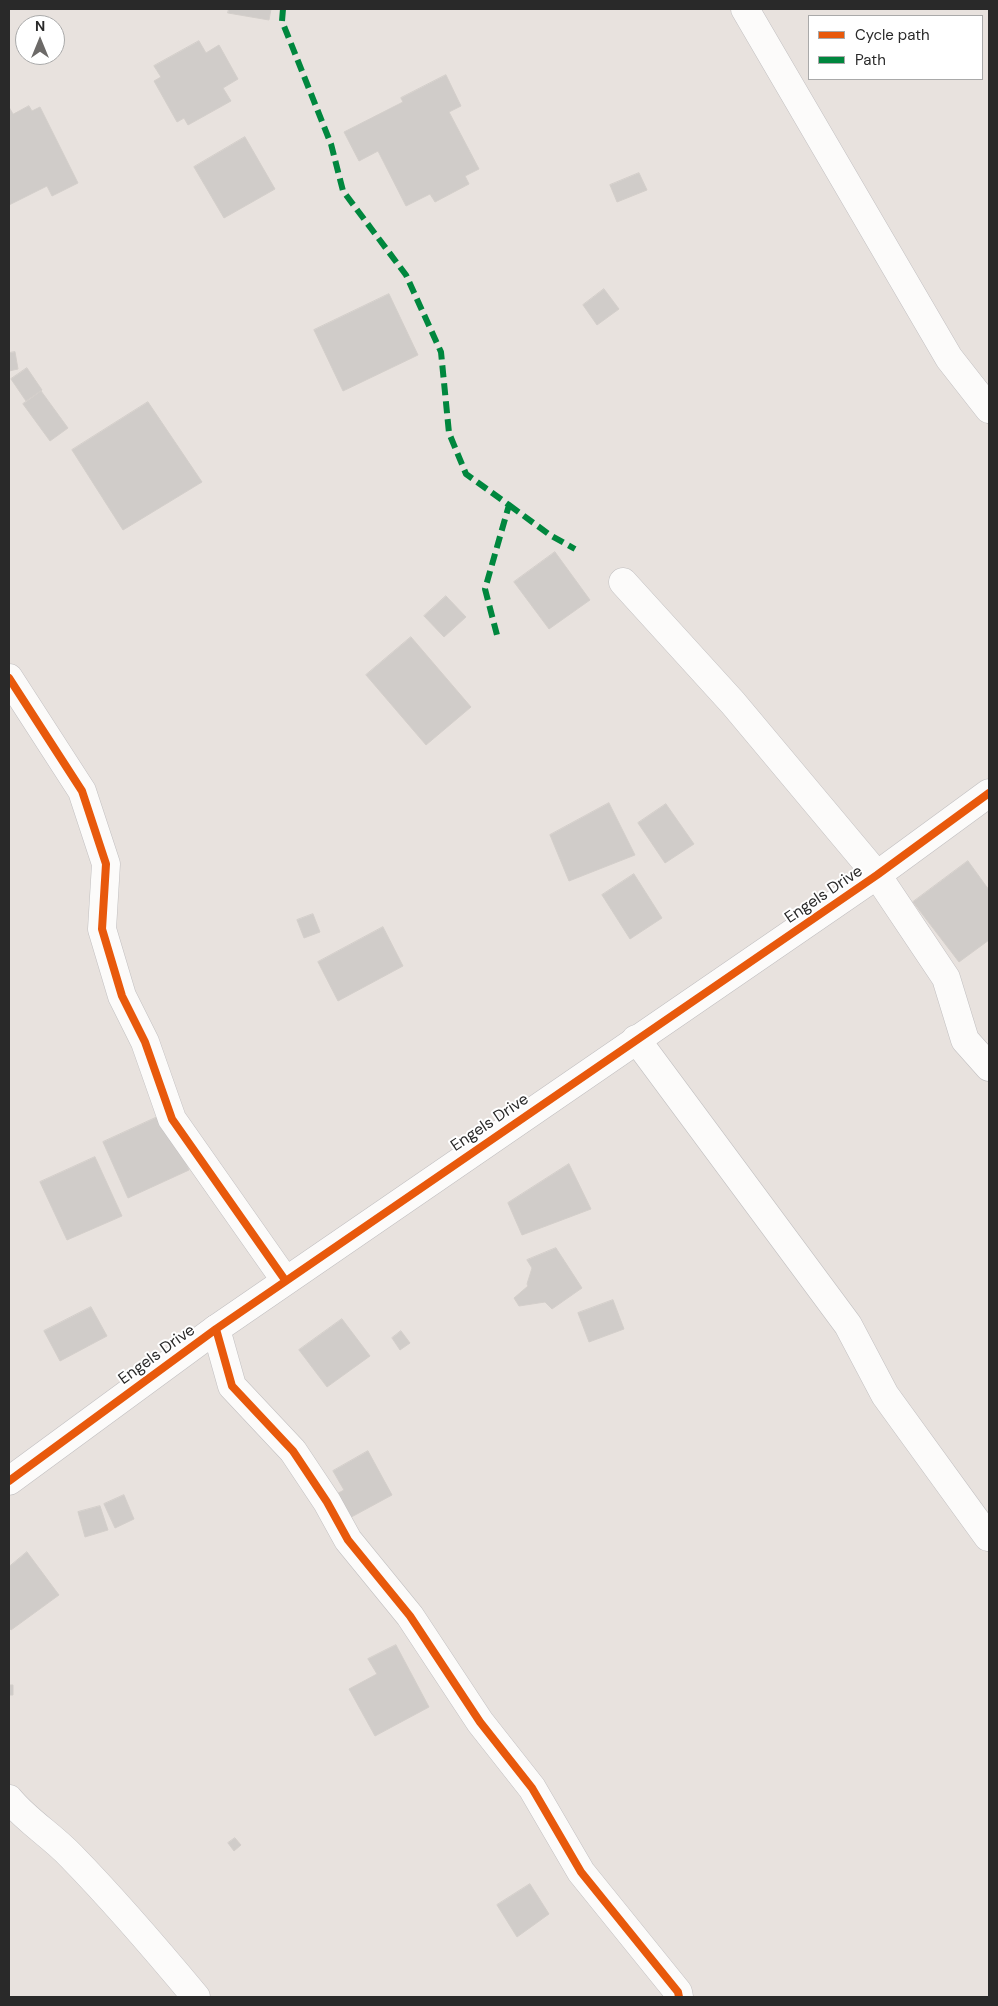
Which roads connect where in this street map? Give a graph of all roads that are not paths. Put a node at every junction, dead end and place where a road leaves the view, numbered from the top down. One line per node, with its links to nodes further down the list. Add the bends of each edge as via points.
1 (746, 9): 2 (street, via 948,358)
2 (989, 409)
3 (623, 582): 6 (street, via 732,703)
4 (9, 678): 9 (street, via 82,791 106,864 102,929 122,996 144,1042 172,1119)
5 (989, 793): 6 (street, Engels Drive)
6 (877, 875): 7 (street, Engels Drive); 8 (street, via 946,978 965,1040)
7 (636, 1039): 9 (street, Engels Drive); 12 (street, via 848,1325 885,1395)
8 (989, 1067)
9 (285, 1280): 10 (street, Engels Drive)
10 (216, 1329): 11 (street, Engels Drive); 15 (street, via 232,1386 293,1451 348,1540 410,1616 480,1722 532,1788 581,1872)
11 (9, 1481)
12 (988, 1537)
13 (9, 1799): 14 (street, via 22,1815 69,1854 109,1895)
14 (196, 1997)
15 (679, 1997)

